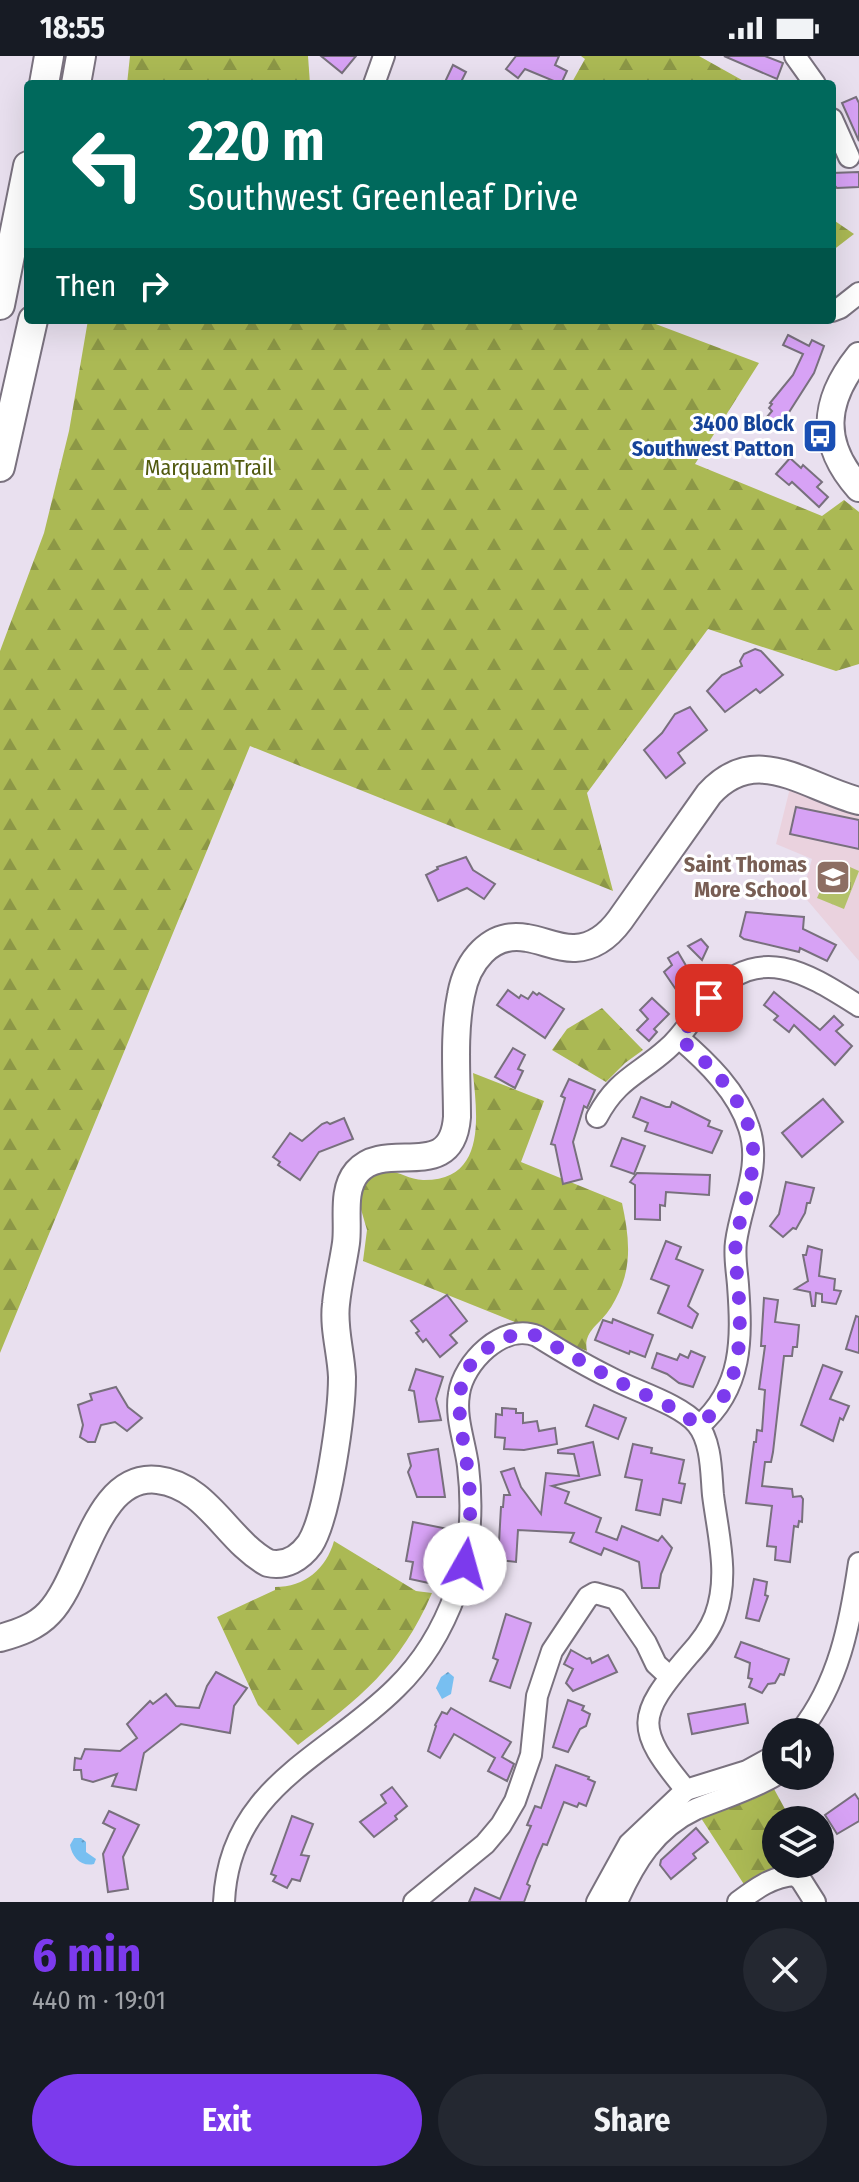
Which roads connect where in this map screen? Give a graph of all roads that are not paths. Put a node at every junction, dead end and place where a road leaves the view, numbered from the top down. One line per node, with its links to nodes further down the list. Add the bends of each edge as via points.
1 (49, 56): 5 (highway)
2 (81, 56): 6 (highway)
3 (384, 56): 7 (street)
4 (795, 56): 8 (street)
5 (45, 80)
6 (77, 80)
7 (375, 80)
8 (812, 80)
9 (836, 128): 10 (street)
10 (849, 157)
11 (24, 186): 13 (highway)
12 (859, 293): 14 (street)
13 (0, 305)
14 (836, 310)
15 (32, 324): 17 (highway)
16 (859, 356): 18 (main road, via 840,382 830,414 835,451)
17 (0, 467)
18 (859, 488)
19 (859, 801): 25 (main road, via 777,771 742,770 709,794 605,936 576,948 516,936 488,945 461,992 454,1137 435,1155 368,1163 349,1189 336,1306 341,1392 333,1462 312,1542 292,1561 268,1563 182,1486 151,1479 132,1482 109,1502 47,1616)
20 (859, 1006): 21 (street, via 795,970 759,967 737,974 716,990)
21 (679, 1038): 22 (street, via 614,1090); 23 (street, via 735,1099 754,1148 735,1250 740,1350 721,1401)
22 (597, 1117)
23 (699, 1426): 26 (street, via 711,1470 722,1592 705,1636); 33 (street, via 530,1333 513,1334 479,1355 459,1390 471,1514 465,1564 446,1615 424,1657 394,1691 269,1793 235,1849)
24 (859, 1563): 27 (street, via 839,1661)
25 (0, 1638)
26 (670, 1677): 32 (street, via 651,1703 649,1738); 34 (street, via 656,1664 616,1599 595,1593 588,1597 552,1651 537,1696 531,1755 515,1801 485,1844)
27 (825, 1693): 28 (street); 29 (street)
28 (809, 1718)
29 (822, 1718)
30 (762, 1763): 32 (street)
31 (762, 1781): 36 (street, via 671,1825 637,1859)
32 (686, 1790): 35 (street, via 629,1844)
33 (224, 1902)
34 (414, 1902)
35 (597, 1902)
36 (617, 1902)
37 (738, 1902): 38 (street, via 770,1881 795,1875)
38 (815, 1902)

